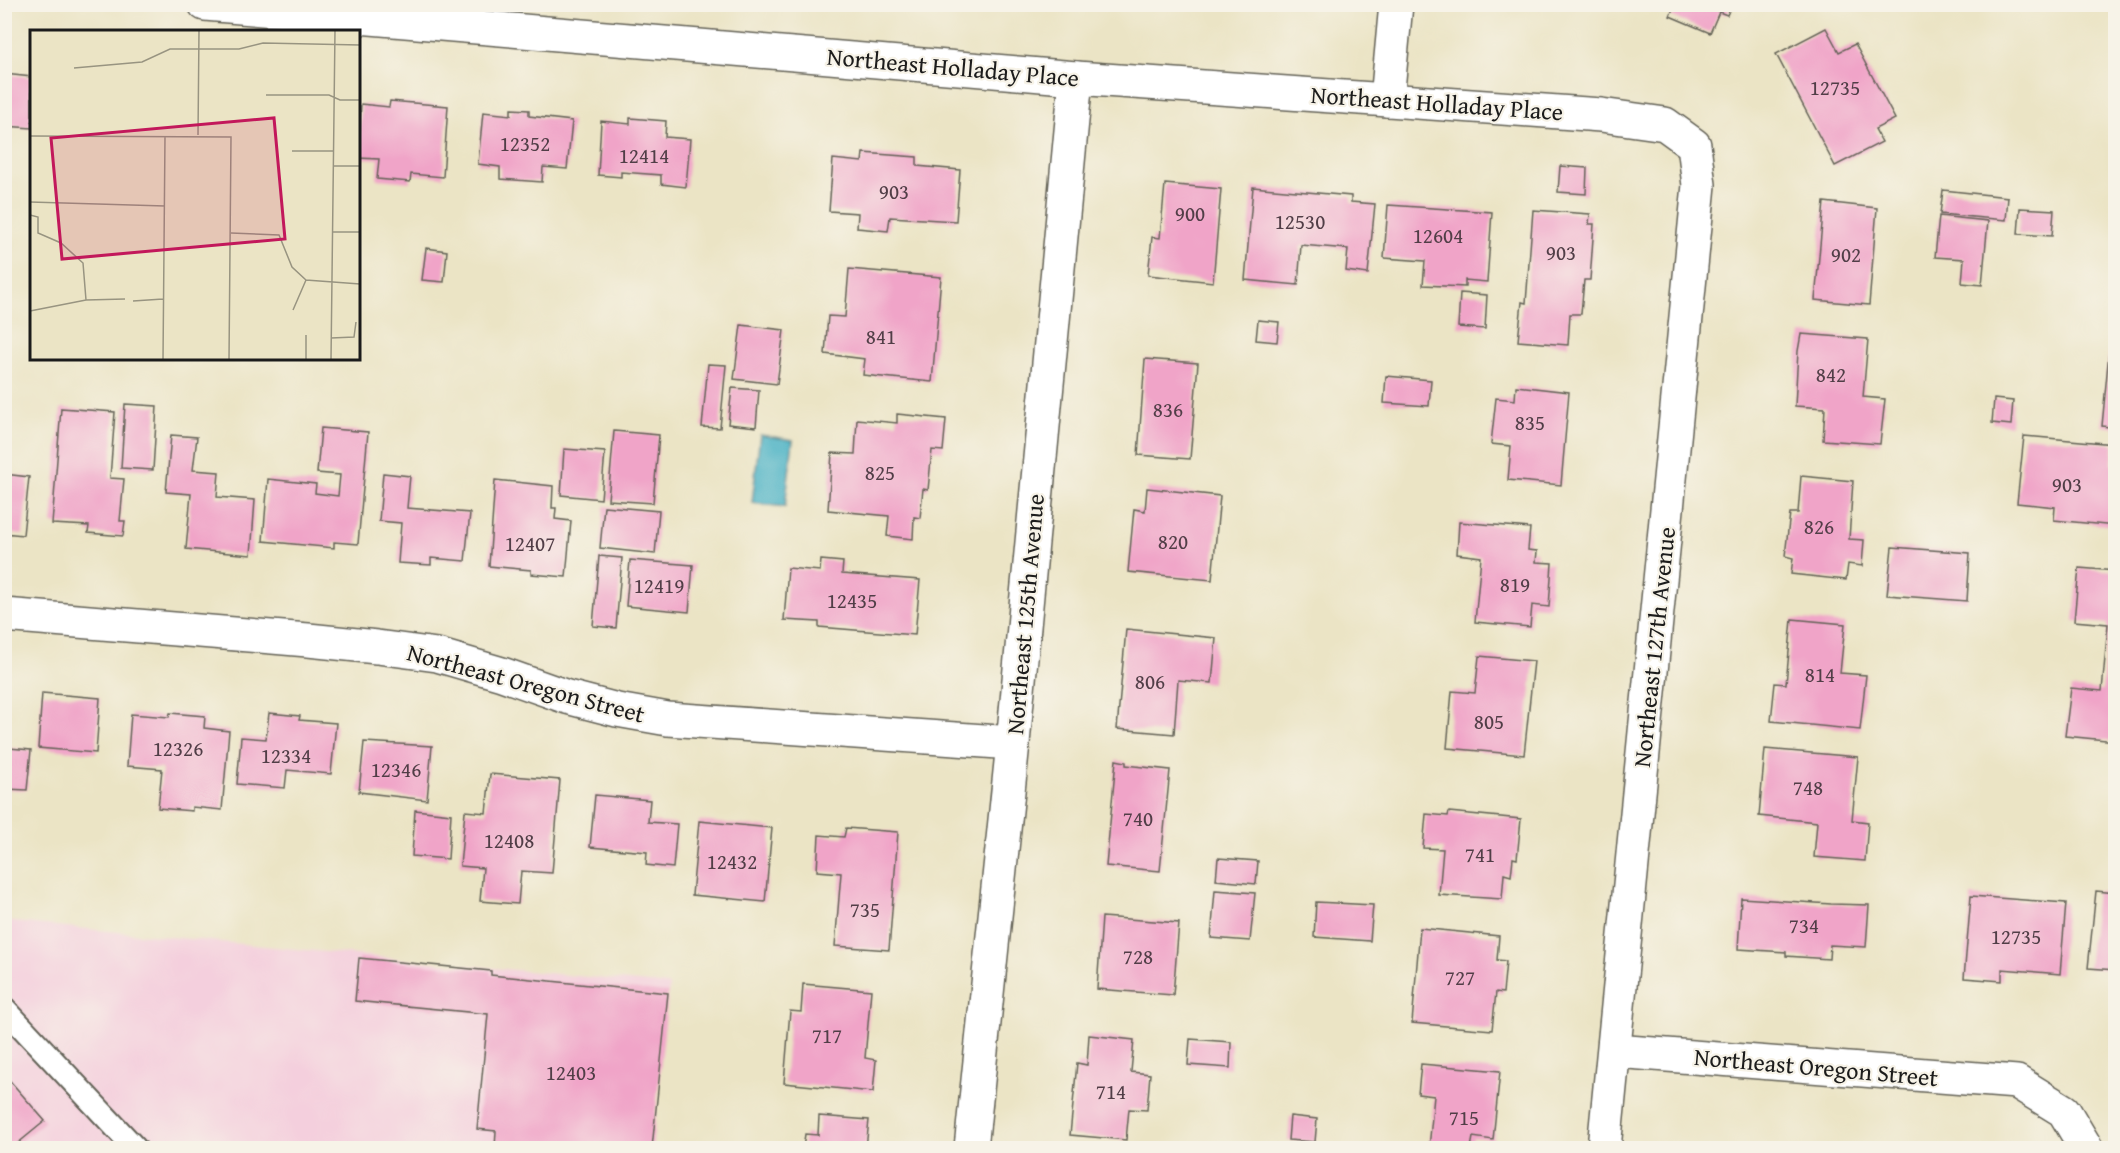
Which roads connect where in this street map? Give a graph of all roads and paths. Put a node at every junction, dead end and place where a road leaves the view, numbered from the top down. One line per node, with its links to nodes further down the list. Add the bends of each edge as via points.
1 (205, 4): 3 (street, Northeast Holladay Place)
2 (1396, 4): 4 (street)
3 (1076, 78): 4 (street, Northeast Holladay Place); 7 (street, Northeast 125th Avenue)
4 (1387, 100): 5 (street, Northeast Holladay Place, via 1643,120 1665,124)
5 (1694, 145): 9 (street, Northeast 127th Avenue, via 1699,184)
6 (4, 615): 7 (street, Northeast Oregon Street, via 320,641 437,655 567,697 668,720)
7 (1013, 743): 11 (street, Northeast 125th Avenue)
8 (4, 1008): 10 (lane)
9 (1615, 1051): 12 (street, Northeast 127th Avenue); 13 (street, Northeast Oregon Street, via 2018,1082 2064,1111)
10 (135, 1149)
11 (971, 1149)
12 (1604, 1149)
13 (2086, 1149)

